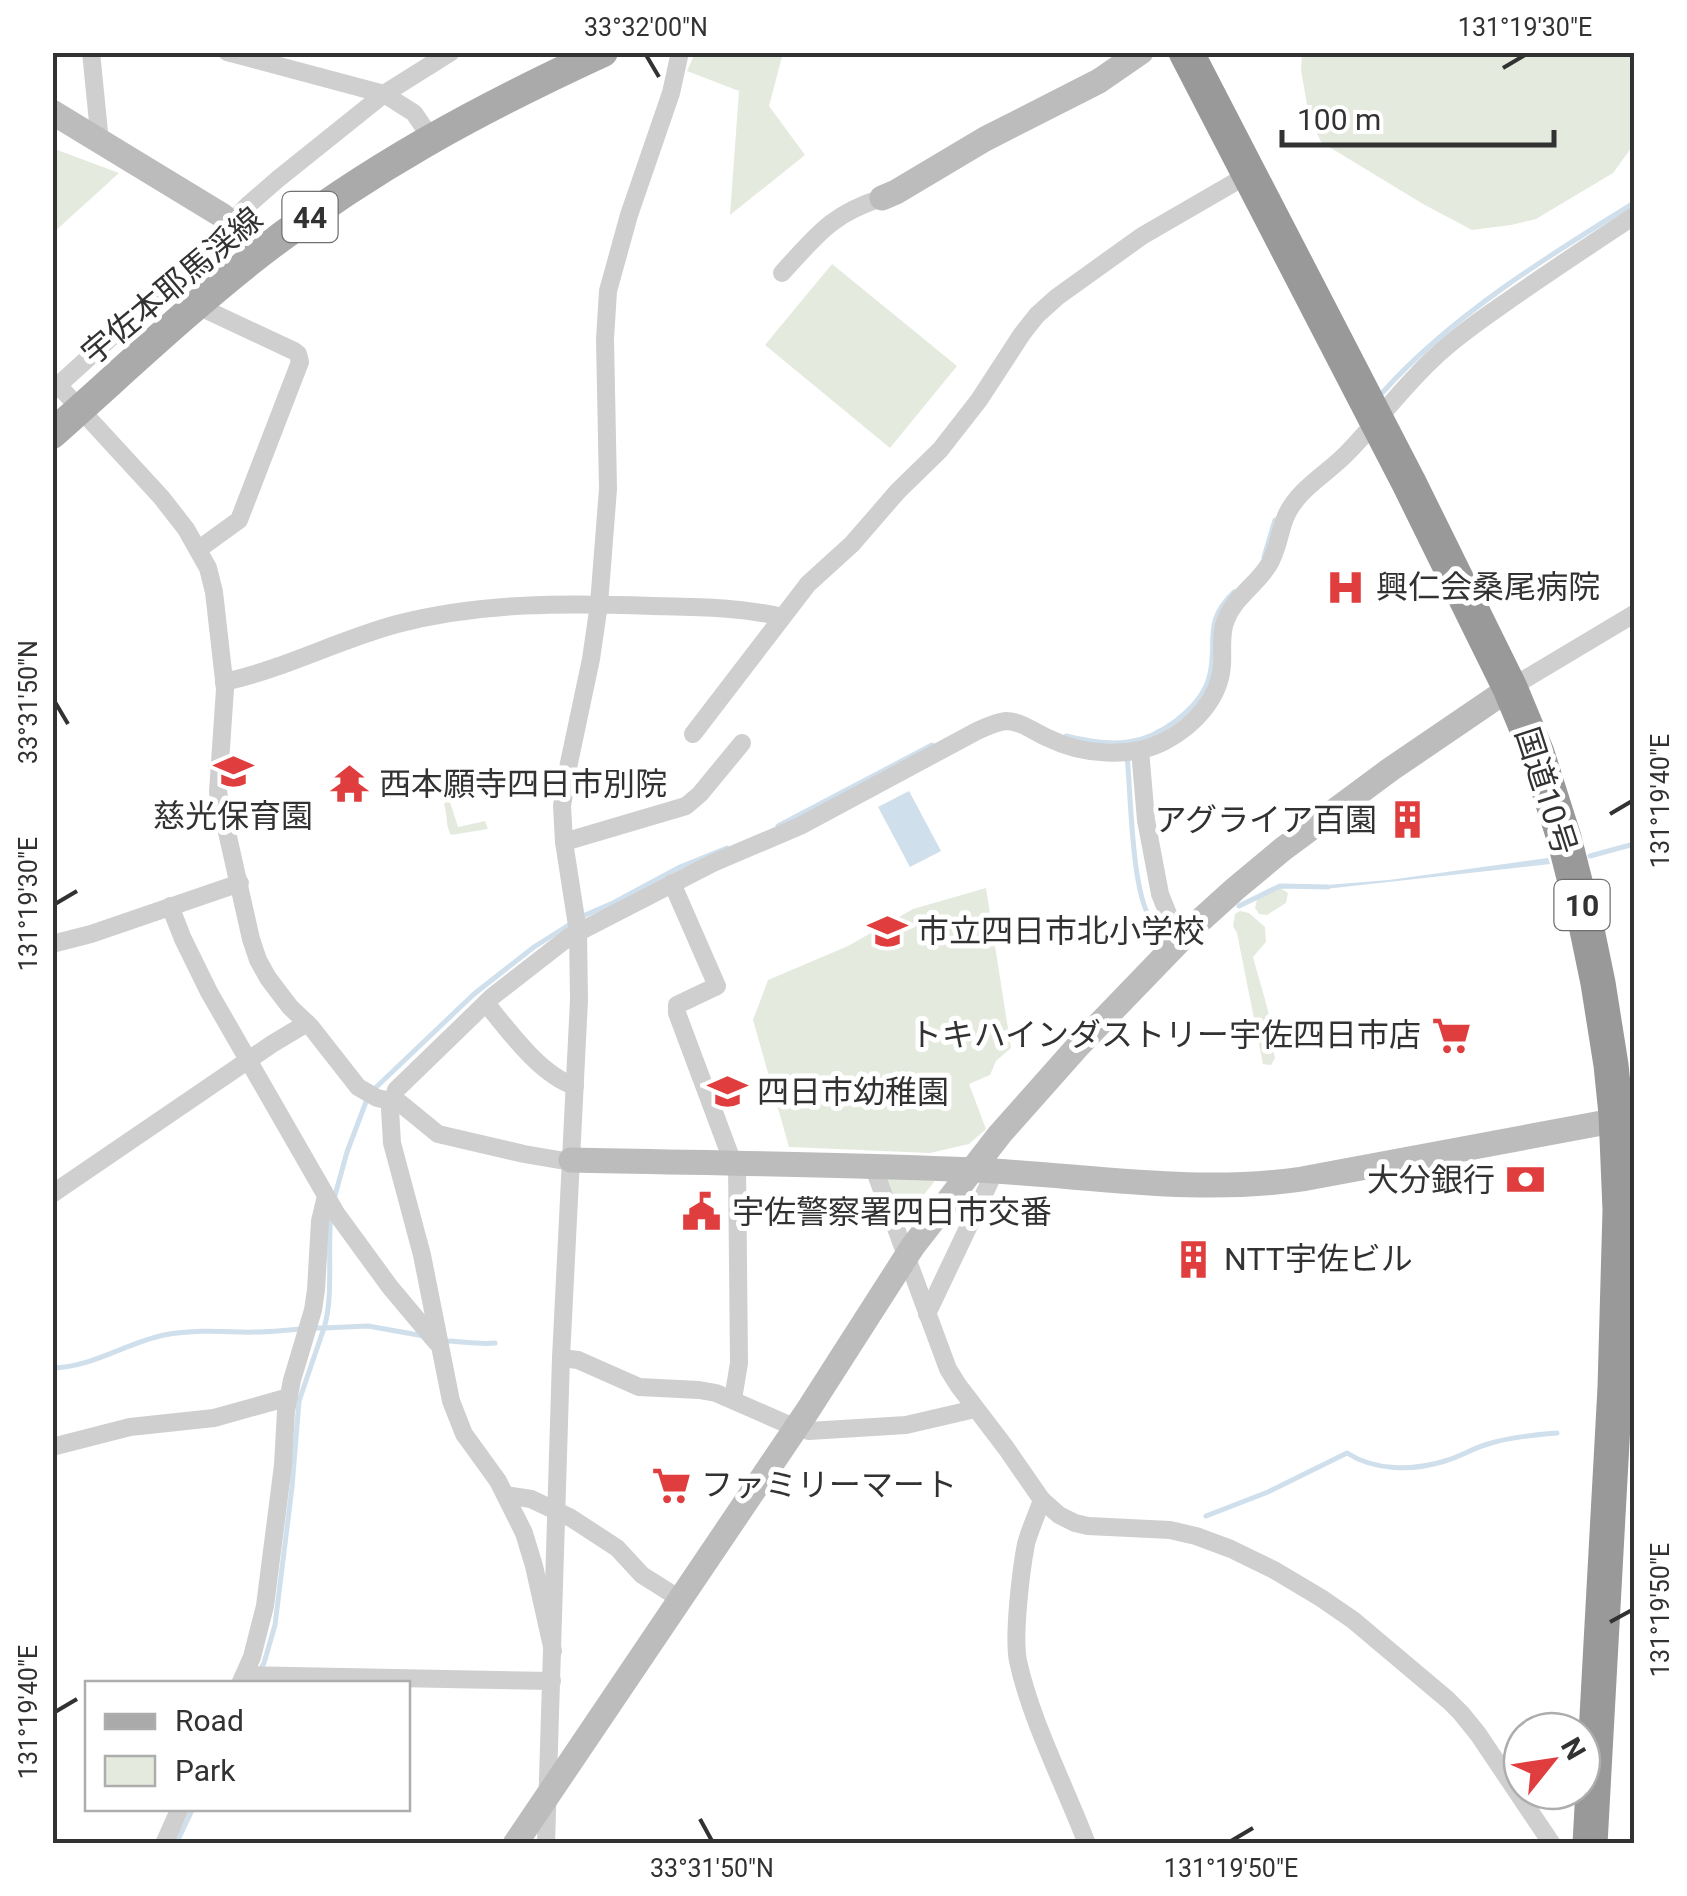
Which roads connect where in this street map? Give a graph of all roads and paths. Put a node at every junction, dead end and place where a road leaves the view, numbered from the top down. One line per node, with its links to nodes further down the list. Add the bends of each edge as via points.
1 (91, 52): 11 (street)
2 (227, 52): 8 (street)
3 (451, 52): 8 (street, 44)
4 (603, 52): 10 (main road, 宇佐本耶馬渓線 / 44)
5 (680, 52): 24 (street, via 608,291 608,490)
6 (1141, 52): 13 (street, via 1100,81)
7 (1186, 52): 12 (highway, 国道10号 / 10)
8 (384, 94): 10 (street, via 414,113); 15 (street, 44)
9 (52, 112): 11 (street)
10 (431, 138): 16 (main road, 宇佐本耶馬渓線 / 44)
11 (100, 142): 15 (street)
12 (1249, 174): 21 (highway, 国道10号 / 10); 26 (street, via 1142,236 1037,316 940,450)
13 (882, 198): 17 (street, via 836,218)
14 (1634, 216): 21 (street, via 1456,338)
15 (232, 222): 16 (street); 19 (street, 44)
16 (259, 254): 18 (main road, 宇佐本耶馬渓線 / 44)
17 (782, 273)
18 (198, 306): 20 (main road, 宇佐本耶馬渓線 / 44); 23 (street, via 294,351 300,362 239,520)
19 (55, 387): 20 (street)
20 (82, 408): 22 (main road, 宇佐本耶馬渓線 / 44); 23 (street)
21 (1376, 421): 28 (highway, 国道10号 / 10); 31 (street, via 1286,515 1270,562 1226,618 1220,683 1208,704 1167,740)
22 (52, 434)
23 (199, 549): 27 (street, via 214,592)
24 (599, 604): 26 (street, via 720,608); 27 (street, via 445,614); 32 (street, via 564,792)
25 (1634, 614): 28 (street)
26 (782, 618): 29 (street)
27 (224, 682): 33 (street, via 218,792)
28 (1510, 688): 37 (street, via 1283,848); 44 (highway, 国道10号 / 10, via 1580,897)
29 (693, 734)
30 (742, 743): 32 (street, via 686,806)
31 (1140, 750): 34 (street, via 1078,749 1020,724 997,723 800,826); 37 (street, via 1160,894)
32 (564, 842): 36 (street)
33 (240, 883): 35 (street); 40 (street, via 258,960)
34 (672, 883): 36 (street); 46 (street, via 717,986 677,1005 677,1013)
35 (170, 906): 38 (street); 41 (street)
36 (577, 923): 39 (street); 42 (street)
37 (1184, 937): 48 (street, via 1055,1071)
38 (52, 944)
39 (486, 1002): 42 (street, via 538,1062); 43 (street)
40 (307, 1023): 41 (street); 43 (street, via 358,1087)
41 (248, 1060): 49 (street); 50 (street)
42 (575, 1086): 45 (street)
43 (391, 1102): 45 (street, via 442,1136); 53 (street, via 392,1143)
44 (1625, 1118): 48 (street, via 1260,1185); 74 (highway, 国道10号 / 10)
45 (571, 1161): 46 (street); 54 (street)
46 (735, 1164): 47 (street); 56 (street, via 740,1363)
47 (873, 1166): 48 (street); 51 (street)
48 (983, 1170): 51 (street); 52 (street)
49 (52, 1194)
50 (326, 1196): 53 (street); 55 (street, via 316,1290)
51 (906, 1256): 52 (street); 58 (street)
52 (928, 1314): 57 (street, via 948,1369)
53 (439, 1346): 60 (street, via 459,1424)
54 (561, 1358): 56 (street, via 639,1388 707,1391); 62 (street)
55 (289, 1397): 59 (street, via 214,1418 130,1427); 65 (street, via 267,1592)
56 (732, 1399): 58 (street)
57 (975, 1410): 58 (street, via 906,1424); 61 (street)
58 (796, 1428): 63 (street)
59 (52, 1447)
60 (506, 1495): 62 (street); 64 (street, via 529,1549)
61 (1042, 1500): 72 (street, via 1024,1559 1018,1658); 73 (street, via 1075,1523 1170,1530 1231,1548 1321,1598 1448,1700)
62 (556, 1510): 63 (street); 64 (street)
63 (680, 1599): 67 (street)
64 (552, 1651): 66 (street)
65 (243, 1679): 66 (street)
66 (552, 1681): 67 (street)
67 (548, 1794): 70 (street); 71 (street)
68 (179, 1811): 69 (street)
69 (164, 1844)
70 (515, 1844)
71 (546, 1844)
72 (1088, 1844)
73 (1552, 1844)
74 (1590, 1844)

